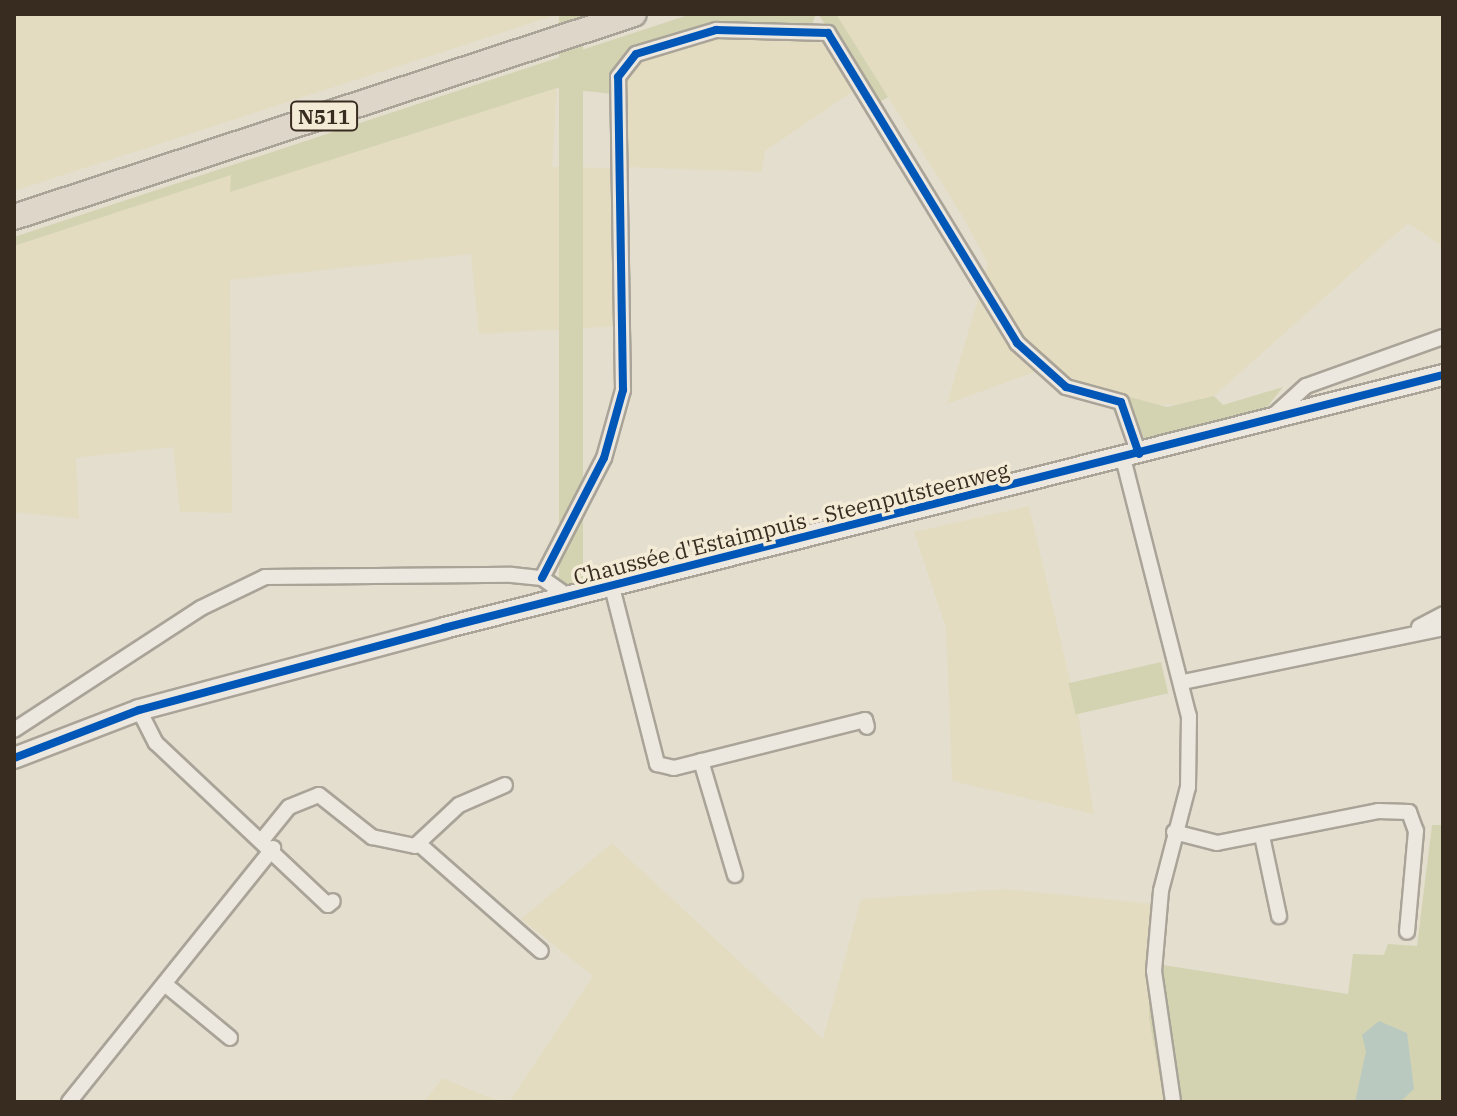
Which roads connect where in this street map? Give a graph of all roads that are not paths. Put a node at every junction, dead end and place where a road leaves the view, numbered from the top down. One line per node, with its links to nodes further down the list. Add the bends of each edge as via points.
1 (634, 14): 2 (highway, N511)
2 (14, 217)
3 (1443, 337): 5 (street, via 1306,386)
4 (1443, 375): 5 (main road, Chaussée d'Estaimpuis - Steenputsteenweg)
5 (1270, 419): 6 (main road, Chaussée d'Estaimpuis - Steenputsteenweg)
6 (1131, 456): 7 (street, via 1121,402 1066,387 1017,343 906,151 828,33 740,26 650,47 624,65 617,92 623,390 604,458); 8 (main road, Chaussée d'Estaimpuis - Steenputsteenweg); 13 (street)
7 (542, 578): 9 (street); 16 (street, via 351,571 265,577 201,608)
8 (612, 587): 9 (main road, Chaussée d'Estaimpuis - Steenputsteenweg); 18 (street, via 657,764)
9 (569, 597): 14 (main road, Chaussée d'Estaimpuis - Steenputsteenweg)
10 (1443, 614): 12 (street)
11 (1443, 628): 12 (street)
12 (1416, 629): 13 (street)
13 (1183, 682): 20 (street, via 1191,750)
14 (139, 710): 17 (main road, Chaussée d'Estaimpuis - Steenputsteenweg); 22 (street, via 156,743)
15 (867, 727): 18 (street, via 865,720)
16 (14, 730)
17 (14, 758)
18 (701, 761): 24 (street)
19 (505, 785): 23 (street, via 459,805)
20 (1174, 832): 21 (street, via 1217,843); 32 (street, via 1154,971)
21 (1262, 836): 26 (street); 27 (street, via 1378,811 1409,812 1416,831)
22 (268, 844): 23 (street, via 289,807 319,795 372,837); 25 (street, via 328,905); 29 (street)
23 (419, 844): 28 (street)
24 (735, 875)
25 (333, 901)
26 (1279, 916)
27 (1407, 932)
28 (541, 951)
29 (166, 985): 30 (street); 31 (street)
30 (230, 1038)
31 (69, 1102)
32 (1173, 1102)

